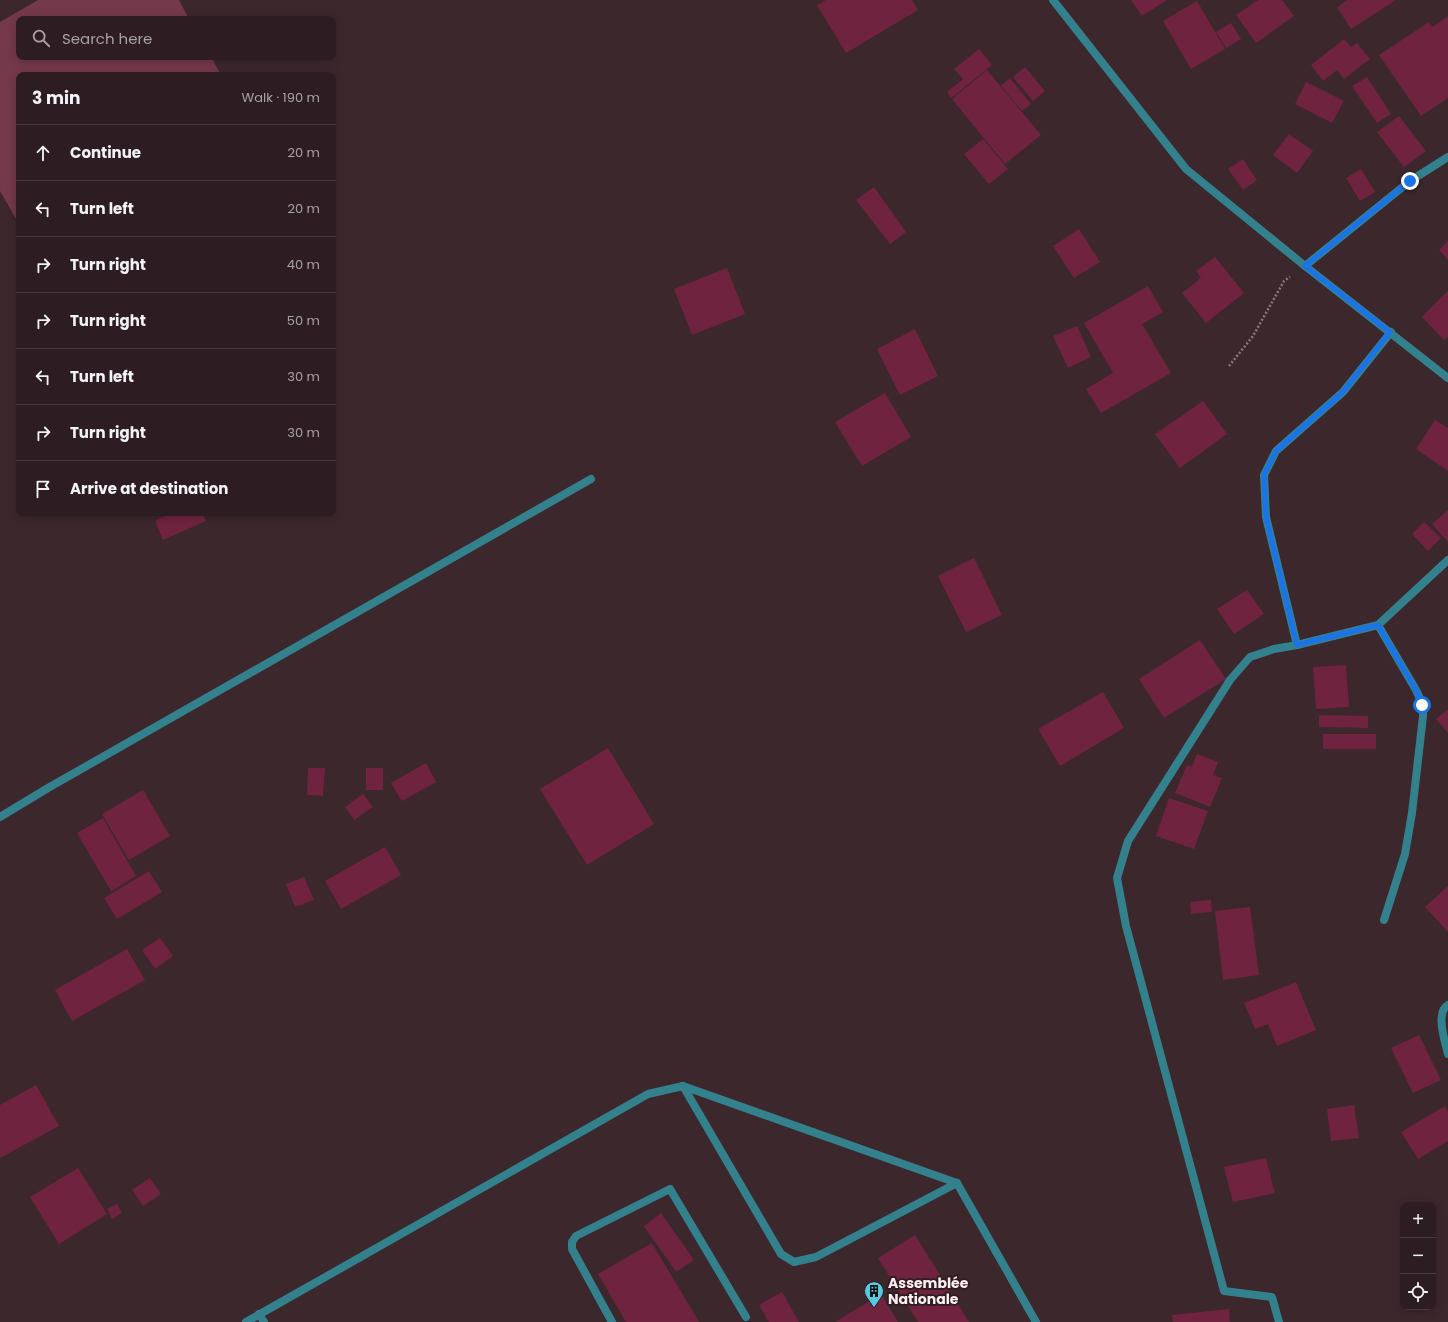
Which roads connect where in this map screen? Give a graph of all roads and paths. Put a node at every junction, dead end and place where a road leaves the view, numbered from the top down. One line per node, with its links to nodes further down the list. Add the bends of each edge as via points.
1 (1053, 0): 3 (street, via 1186,169)
2 (1448, 157): 3 (street, via 1410,181)
3 (1305, 266): 4 (street); 5 (path, via 1284,281 1253,336)
4 (1390, 332): 6 (street); 10 (street, via 1343,392 1276,451 1264,475 1266,517)
5 (1229, 366)
6 (1448, 378)
7 (591, 479): 11 (street)
8 (1448, 560): 9 (street)
9 (1378, 625): 10 (street); 12 (street, via 1416,690 1423,716 1405,854)
10 (1297, 645): 23 (street, via 1250,657 1230,680 1128,841 1116,878 1126,926 1224,1291 1272,1297)
11 (0, 817)
12 (1384, 920)
13 (1448, 1005): 14 (street, via 1442,1014)
14 (1448, 1054)
15 (683, 1086): 16 (street); 16 (street, via 781,1254 794,1262 816,1257); 17 (street, via 648,1094)
16 (957, 1183): 22 (street)
17 (259, 1314): 19 (street); 20 (street)
18 (746, 1317): 21 (street, via 670,1189 576,1236 572,1242 572,1249)
19 (246, 1322)
20 (264, 1322)
21 (612, 1322)
22 (1036, 1322)
23 (1279, 1322)

